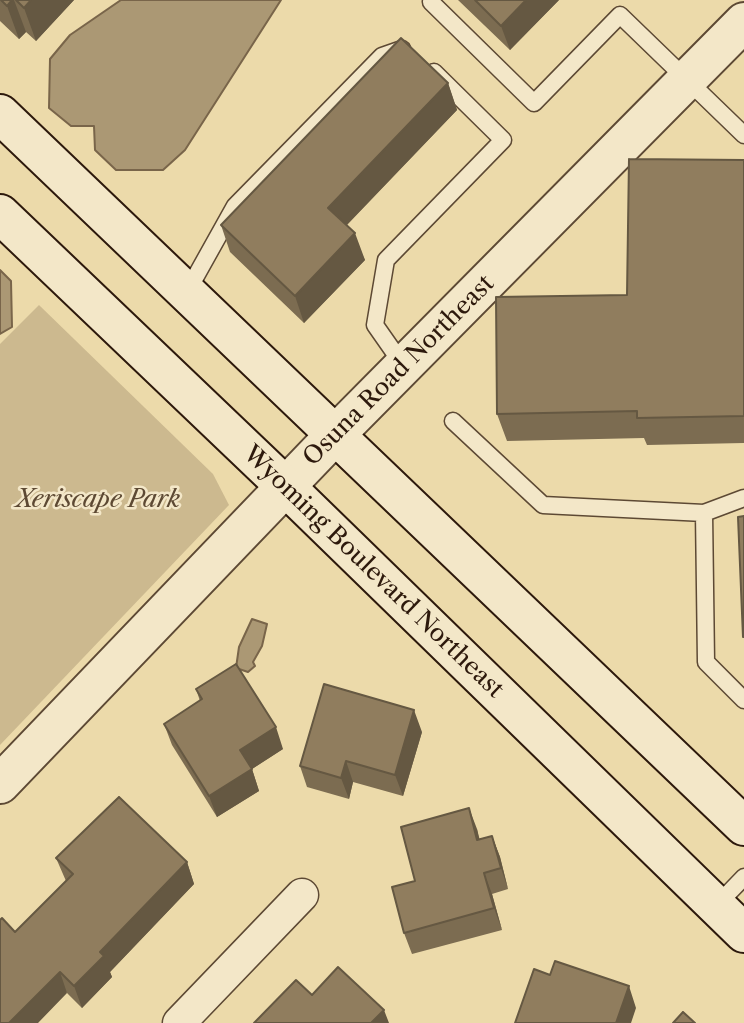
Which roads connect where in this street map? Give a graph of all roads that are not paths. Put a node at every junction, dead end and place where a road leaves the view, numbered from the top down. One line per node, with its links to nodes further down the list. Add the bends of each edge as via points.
1 (431, 2): 3 (lane, via 534,103 620,15)
2 (744, 22): 3 (main road, Osuna Road Northeast)
3 (687, 79): 5 (lane); 8 (main road, Osuna Road Northeast)
4 (11, 125): 7 (main road)
5 (744, 135)
6 (0, 214): 11 (main road, Wyoming Boulevard Northeast)
7 (187, 292): 8 (lane, via 235,205 382,56 402,48 418,56 503,140 386,260 375,325); 10 (main road)
8 (404, 366): 10 (main road, Osuna Road Northeast)
9 (453, 421): 13 (lane, via 543,505)
10 (335, 435): 11 (main road, Osuna Road Northeast); 16 (main road)
11 (286, 486): 15 (main road, Osuna Road Northeast); 19 (main road, Wyoming Boulevard Northeast)
12 (744, 498): 13 (lane)
13 (704, 513): 14 (lane, via 706,662)
14 (744, 701)
15 (0, 784)
16 (744, 826)
17 (744, 877): 19 (lane)
18 (302, 895): 21 (street)
19 (716, 906): 20 (main road, Wyoming Boulevard Northeast)
20 (744, 933)
21 (178, 1023)

